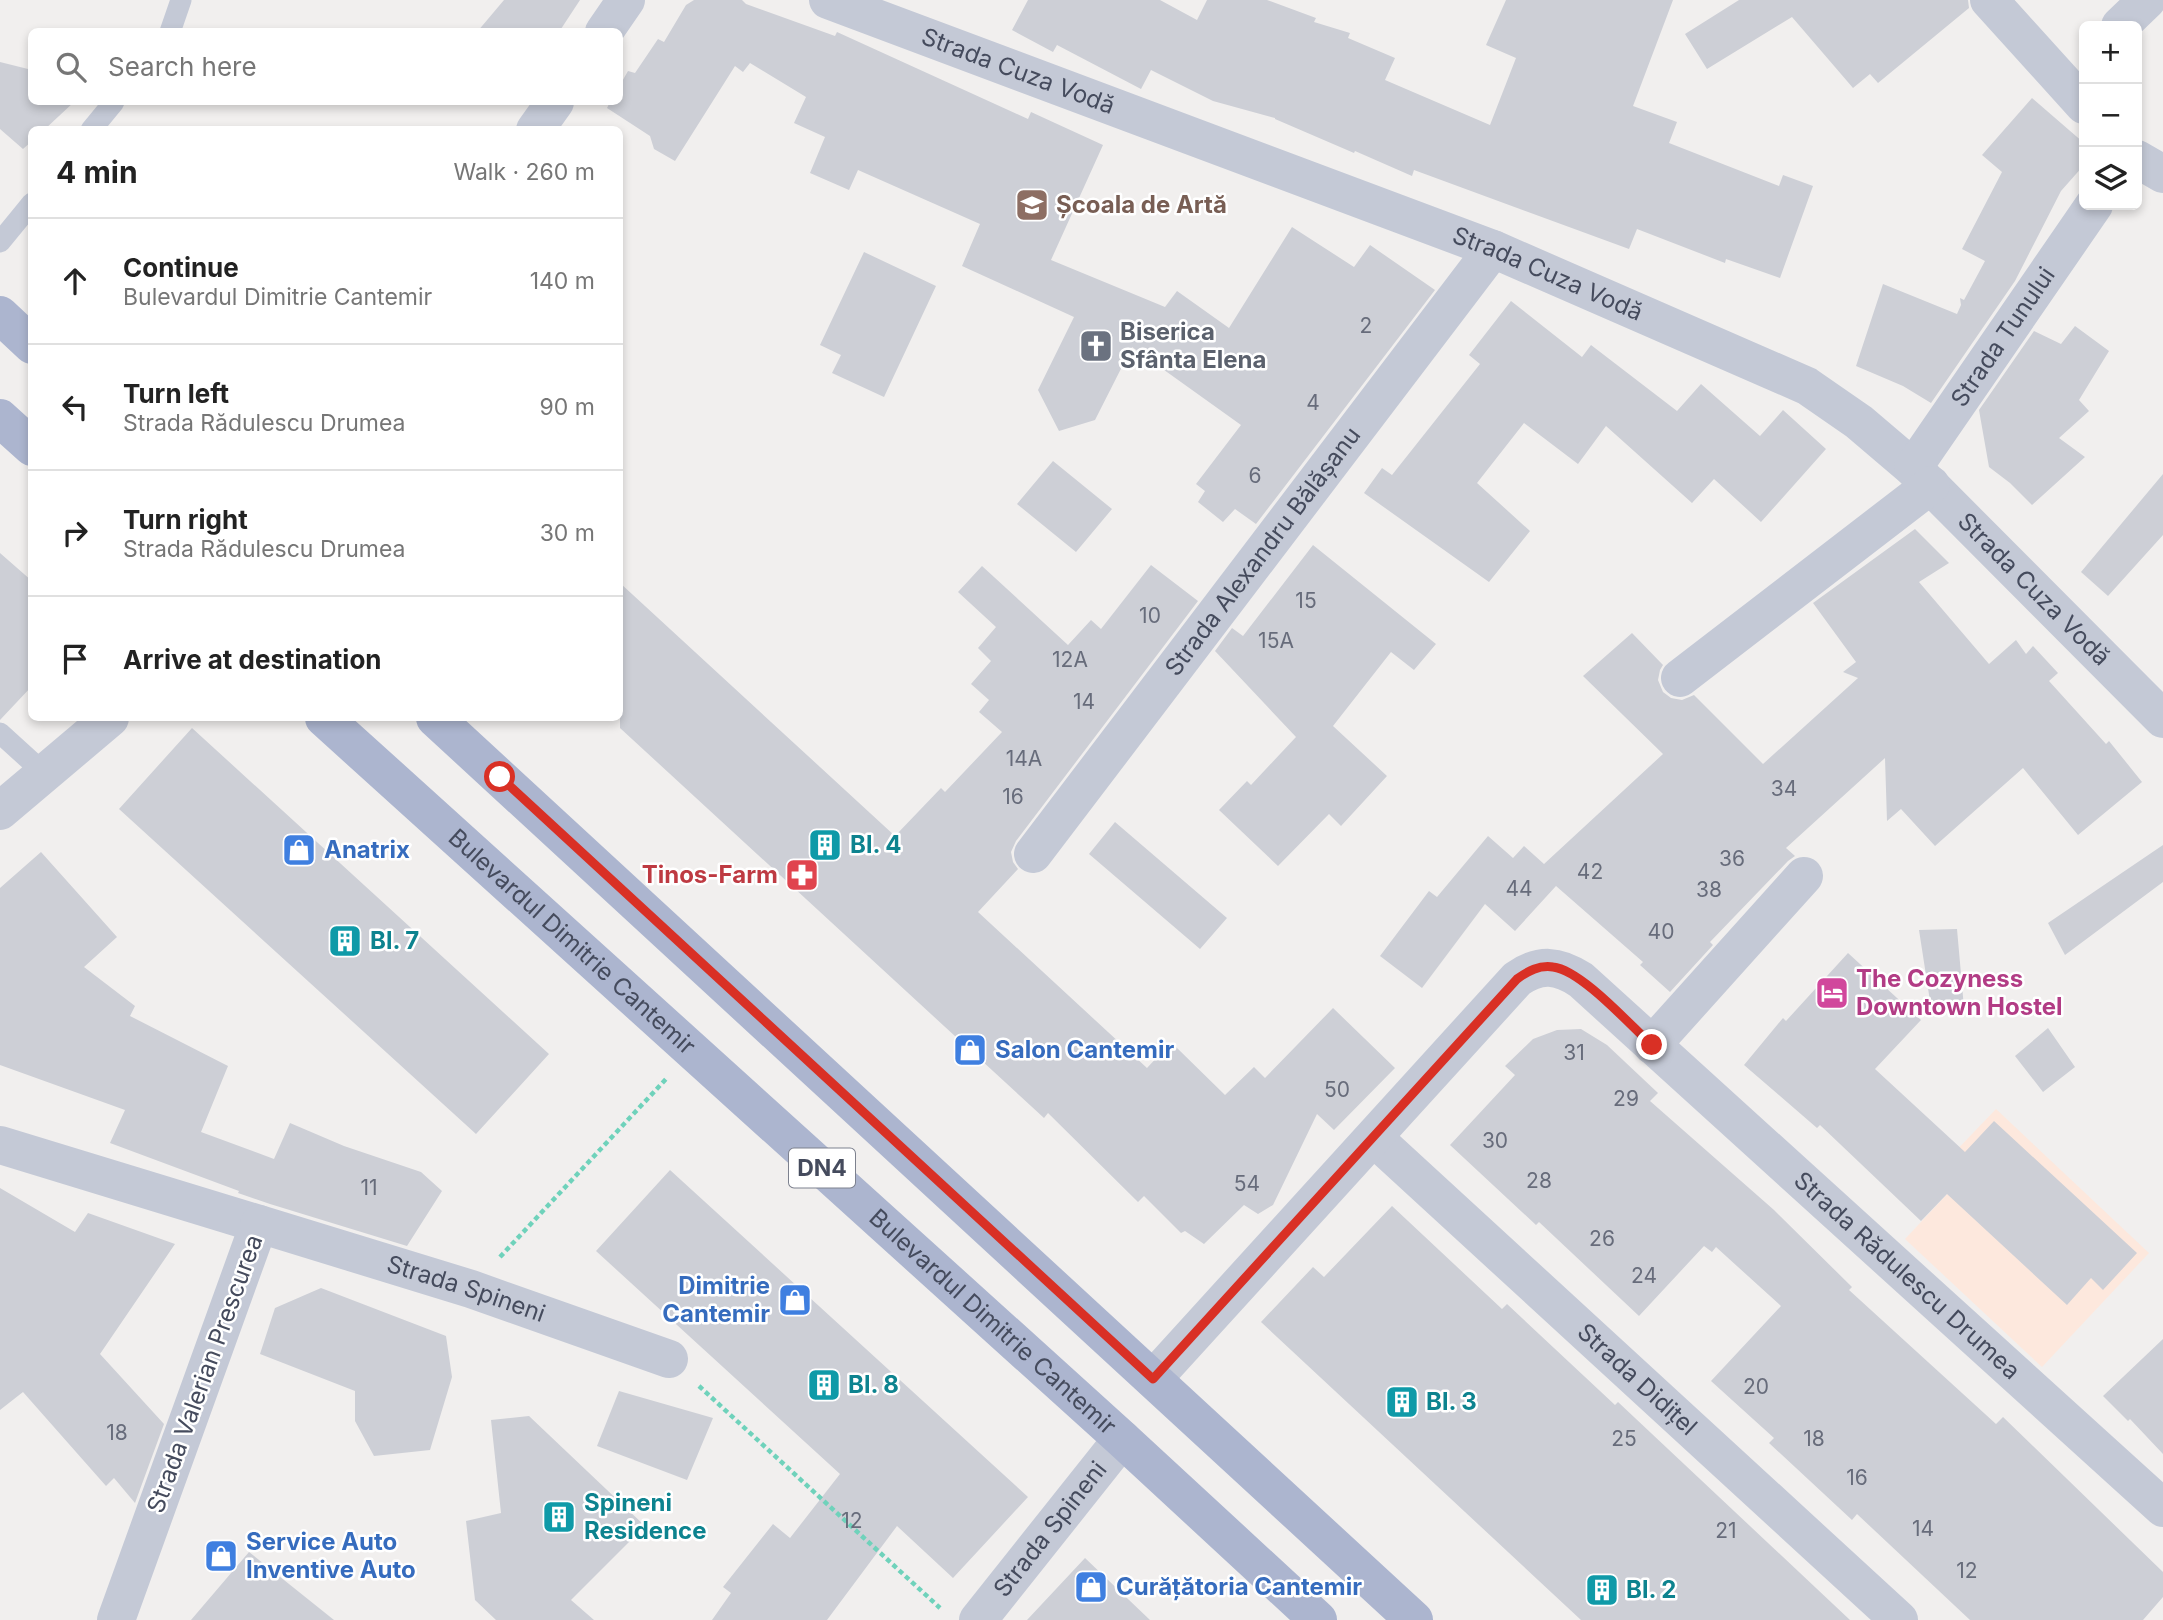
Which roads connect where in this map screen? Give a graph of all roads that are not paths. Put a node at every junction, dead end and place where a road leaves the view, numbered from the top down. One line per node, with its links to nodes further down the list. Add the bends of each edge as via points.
1 (181, 0): 7 (lane)
2 (626, 0): 8 (street)
3 (828, 0): 19 (street, Strada Cuza Vodă)
4 (1989, 0): 9 (street)
5 (2147, 0): 6 (street)
6 (2125, 21)
7 (171, 28)
8 (607, 28)
9 (2077, 82)
10 (112, 105): 12 (lane)
11 (553, 105): 13 (street)
12 (94, 126)
13 (538, 126)
14 (2142, 162): 15 (street)
15 (2163, 174)
16 (28, 208): 18 (lane)
17 (2091, 210): 24 (street, Strada Tunului)
18 (0, 242)
19 (1493, 249): 24 (street, Strada Cuza Vodă, via 1807,386 1859,422); 33 (street, Strada Alexandru Bălășanu)
20 (0, 315): 21 (main road)
21 (28, 341)
22 (0, 418): 23 (main road)
23 (28, 443)
24 (1922, 477): 25 (street, Strada Tunului); 26 (street, Strada Cuza Vodă)
25 (1680, 678)
26 (2163, 719)
27 (106, 721): 31 (street)
28 (327, 721): 41 (main road, Bulevardul Dimitrie Cantemir / DN4)
29 (438, 721): 40 (main road, DN4)
30 (0, 733): 31 (lane)
31 (44, 773): 32 (street)
32 (0, 811)
33 (1033, 854)
34 (1804, 876): 35 (street)
35 (1652, 1045): 36 (street, Strada Rădulescu Drumea, via 1581,980 1558,968 1535,969 1517,979); 42 (street, Strada Rădulescu Drumea)
36 (1374, 1138): 40 (street, Strada Rădulescu Drumea); 47 (street, Strada Didițel)
37 (0, 1145): 38 (street, Strada Valerian Prescurea)
38 (259, 1224): 39 (street, Strada Spineni, via 471,1289); 44 (street, Strada Valerian Prescurea)
39 (670, 1359)
40 (1153, 1379): 46 (main road, DN4)
41 (1122, 1439): 43 (street, Strada Spineni); 45 (main road, Bulevardul Dimitrie Cantemir / DN4)
42 (2163, 1508)
43 (961, 1615)
44 (116, 1620)
45 (1318, 1620)
46 (1414, 1620)
47 (1899, 1620)

